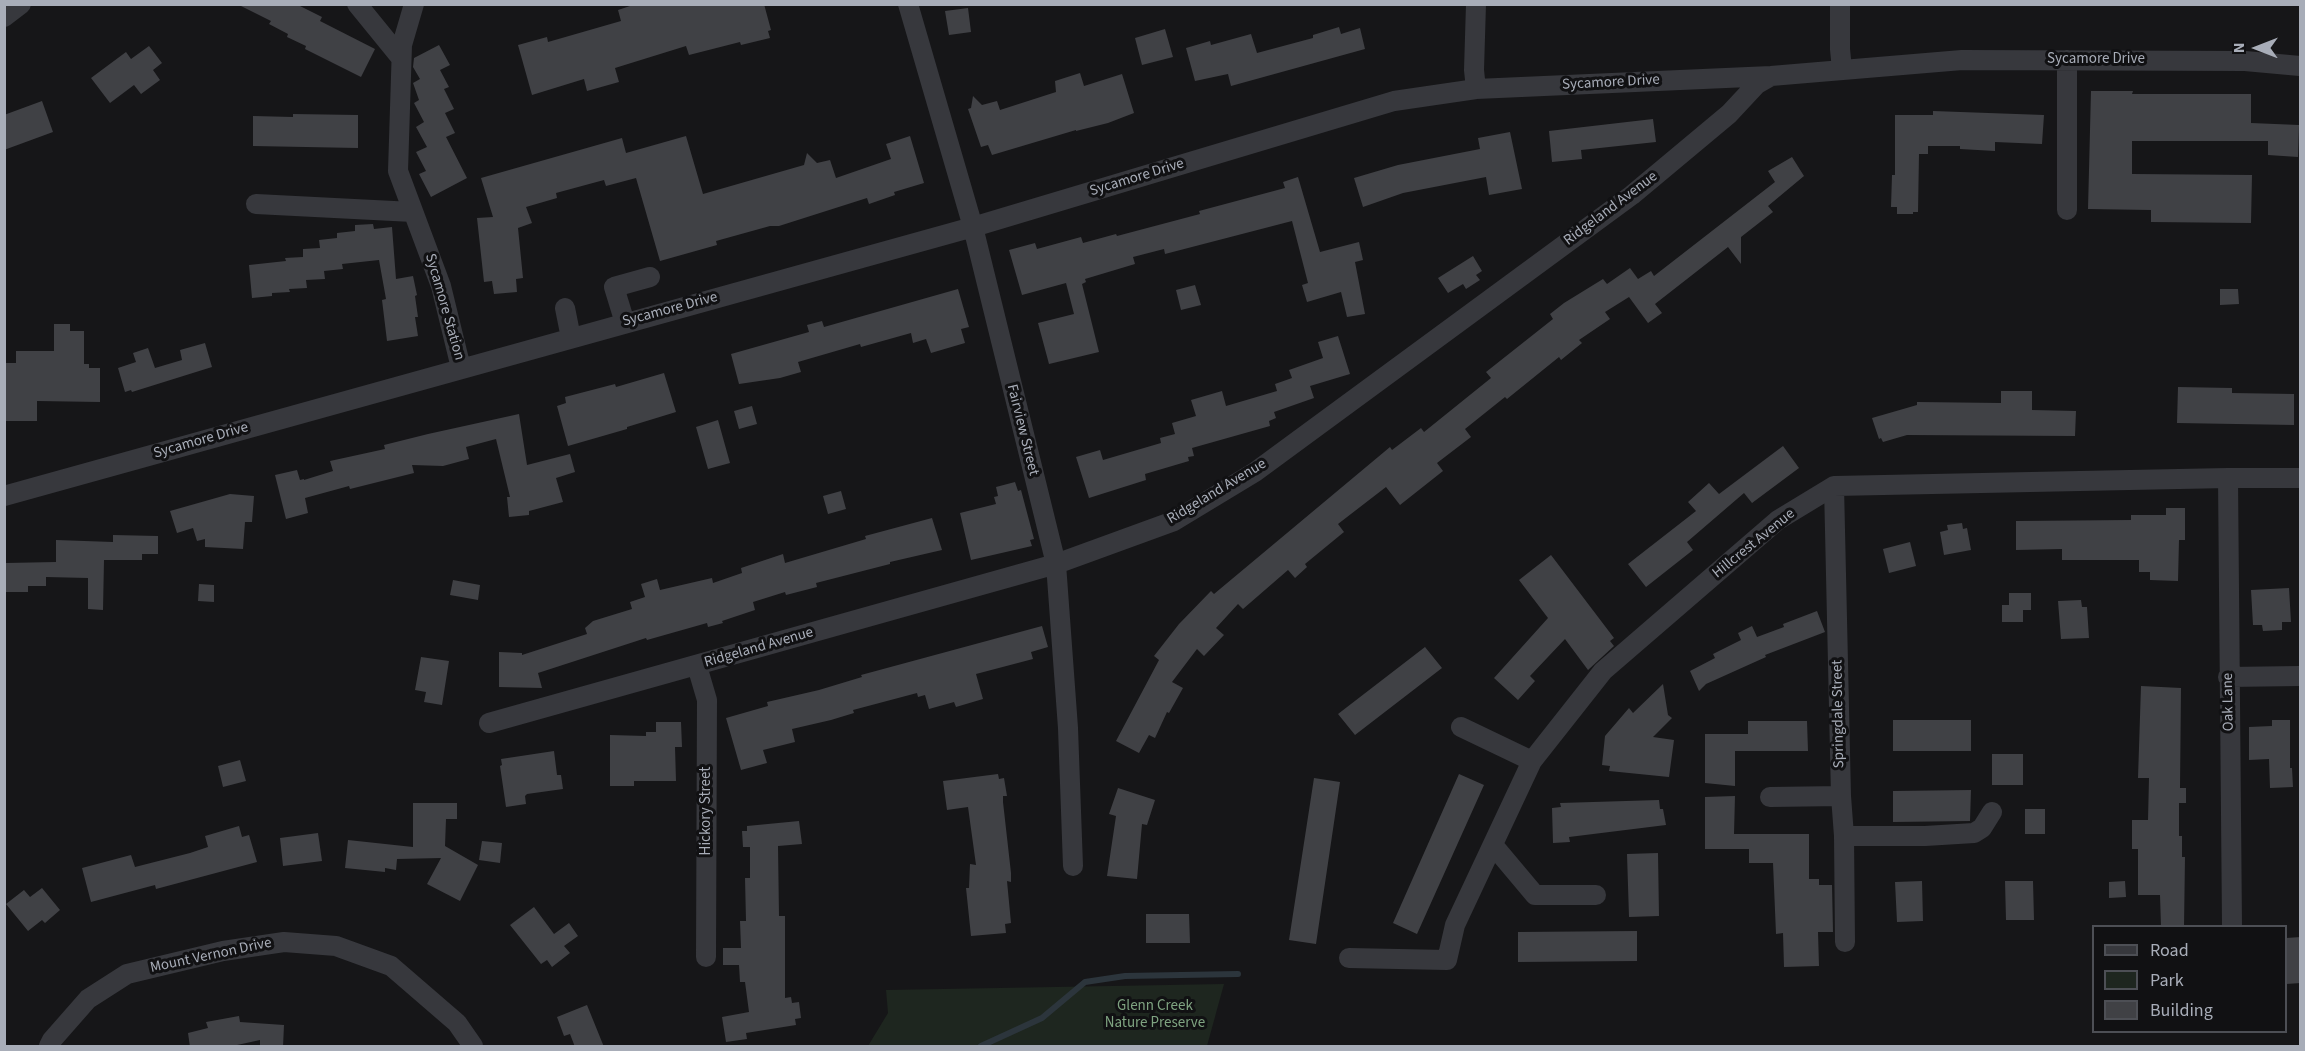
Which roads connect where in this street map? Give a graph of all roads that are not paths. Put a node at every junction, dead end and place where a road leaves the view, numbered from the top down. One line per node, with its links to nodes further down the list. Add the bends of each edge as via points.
1 (21, 4): 7 (street)
2 (357, 4): 8 (street)
3 (414, 4): 8 (street, Sycamore Station)
4 (908, 4): 17 (street, Fairview Street)
5 (1476, 4): 13 (street)
6 (1840, 4): 11 (street)
7 (4, 17)
8 (401, 58): 16 (street, Sycamore Station, via 398,171)
9 (2067, 60): 10 (street, Sycamore Drive); 11 (street, Sycamore Drive, via 1962,60); 15 (street)
10 (2301, 66)
11 (1842, 70): 12 (street, Sycamore Drive)
12 (1771, 76): 13 (street, Sycamore Drive); 27 (street, Ridgeland Avenue, via 1757,84 1729,114 1632,195 1255,472 1174,521)
13 (1476, 89): 17 (street, Sycamore Drive, via 1394,101)
14 (256, 204): 16 (street)
15 (2067, 210)
16 (413, 212): 22 (street, Sycamore Station, via 441,286)
17 (973, 226): 20 (street, Sycamore Drive); 27 (street, Fairview Street)
18 (650, 277): 20 (street, via 614,287)
19 (565, 308): 21 (street)
20 (625, 323): 21 (street, Sycamore Drive)
21 (571, 338): 22 (street, Sycamore Drive)
22 (461, 368): 26 (street, Sycamore Drive)
23 (2228, 478): 24 (street); 25 (street); 29 (street, Oak Lane)
24 (2301, 478)
25 (1834, 486): 33 (street, Hillcrest Avenue, via 1778,520 1603,671); 34 (street, Springdale Street)
26 (4, 496)
27 (1056, 564): 28 (street, Ridgeland Avenue); 39 (street, Fairview Street)
28 (697, 666): 31 (street, Ridgeland Avenue); 43 (street, Hickory Street, via 707,700)
29 (2228, 676): 30 (street); 41 (street, Oak Lane)
30 (2301, 676)
31 (489, 723)
32 (1461, 727): 33 (street)
33 (1532, 761): 38 (street, Hillcrest Avenue)
34 (1841, 796): 35 (street); 37 (street, Springdale Street)
35 (1770, 798)
36 (1992, 812): 37 (street, via 1974,833)
37 (1844, 836): 42 (street, Springdale Street)
38 (1493, 844): 40 (street, via 1535,895); 44 (street, Hillcrest Avenue, via 1455,926 1448,960)
39 (1073, 866)
40 (1596, 895)
41 (2232, 925)
42 (1845, 942)
43 (706, 957)
44 (1349, 958)
45 (50, 1047): 46 (street, Mount Vernon Drive, via 88,999 127,974 223,951 284,942 336,946 391,966 457,1023)
46 (473, 1047)

